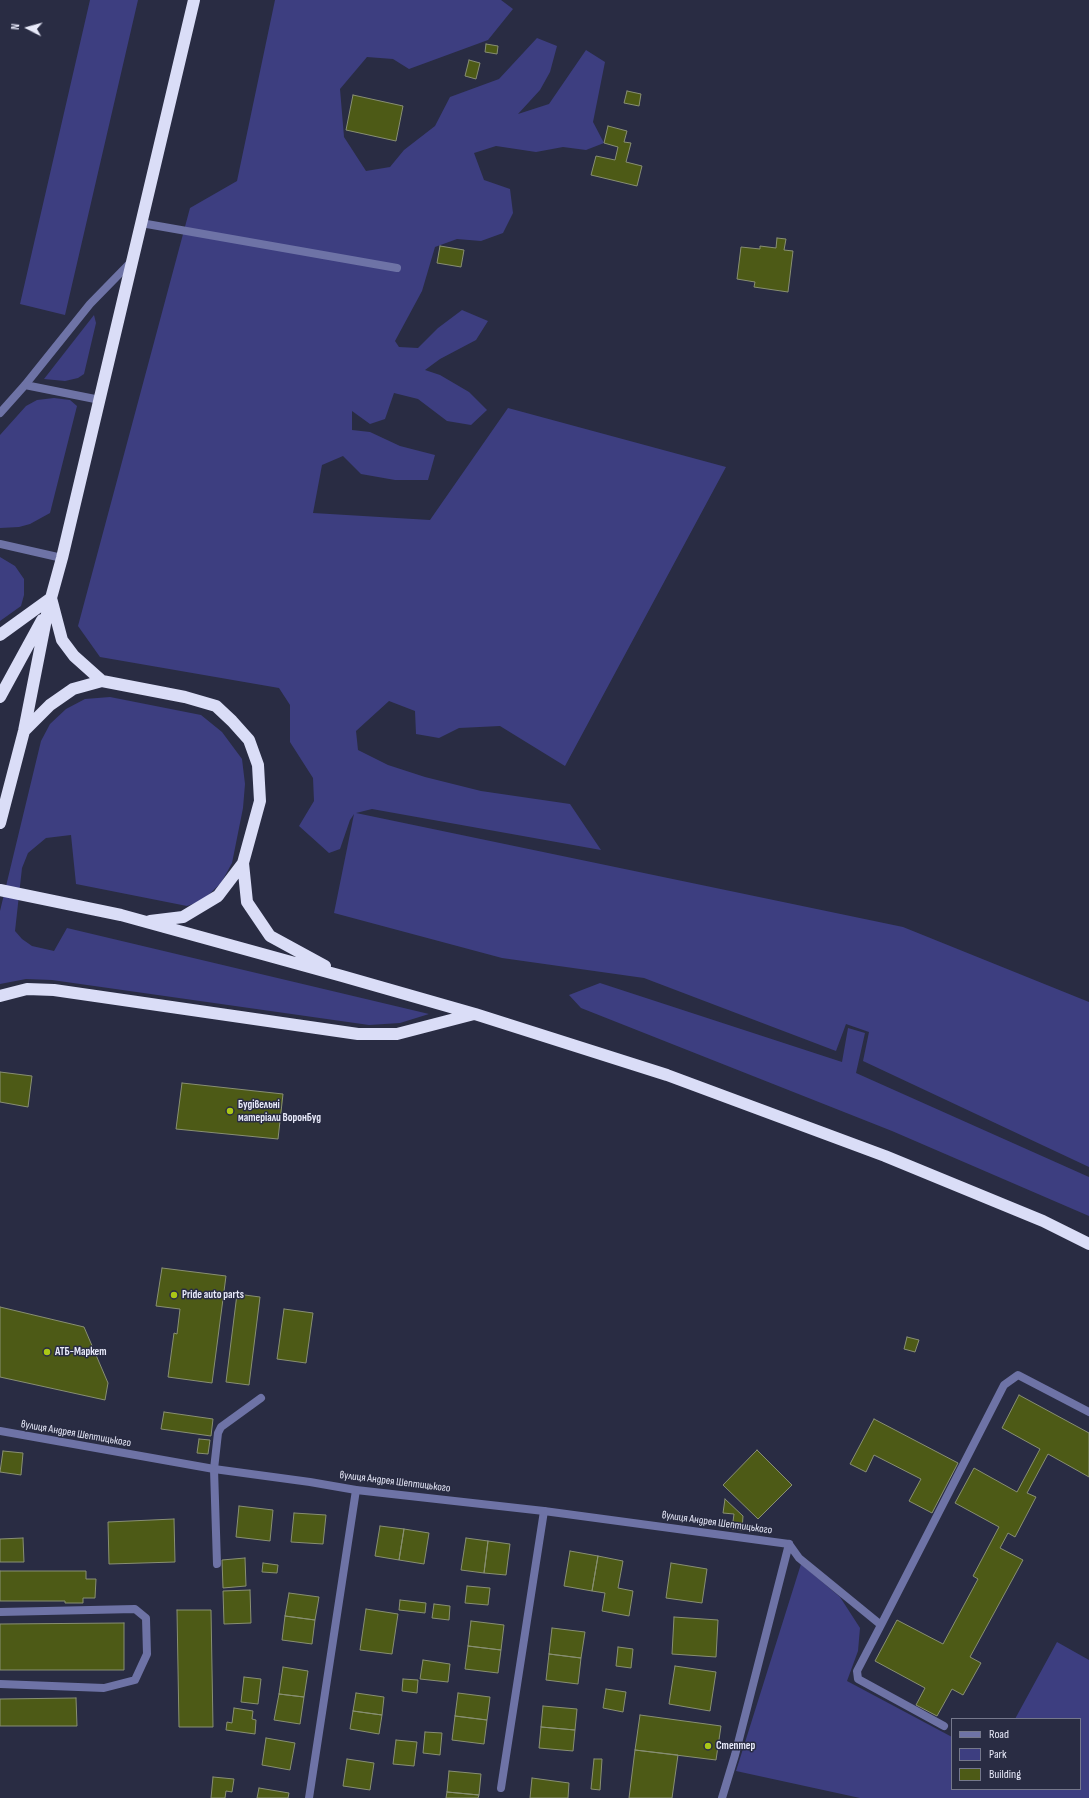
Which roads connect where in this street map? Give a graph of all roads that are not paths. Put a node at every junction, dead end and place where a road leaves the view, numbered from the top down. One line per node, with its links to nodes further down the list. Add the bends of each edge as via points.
1 (194, 0): 2 (highway)
2 (141, 223): 3 (highway); 4 (street)
3 (132, 261): 5 (street, via 90,304); 6 (highway)
4 (397, 268)
5 (25, 385): 6 (street); 7 (street)
6 (100, 400): 9 (highway)
7 (0, 413)
8 (0, 544): 9 (street)
9 (62, 558): 10 (highway)
10 (50, 603): 11 (highway); 12 (highway, via 62,640 74,656); 13 (highway); 14 (highway)
11 (0, 635)
12 (102, 681): 14 (highway, via 73,689 50,706); 16 (highway, via 185,697 216,706 249,740 258,765 260,801)
13 (0, 697)
14 (24, 731): 15 (highway)
15 (0, 823)
16 (243, 863): 18 (highway, via 218,896 183,917); 19 (highway, via 247,902 270,936)
17 (0, 890): 18 (highway)
18 (145, 922): 19 (highway)
19 (342, 976): 21 (highway)
20 (0, 996): 21 (highway, via 27,989 54,990 358,1034 397,1034)
21 (475, 1014): 22 (highway, via 667,1075 878,1154 1042,1221)
22 (1089, 1244)
23 (261, 1398): 26 (street, via 221,1427)
24 (1089, 1412): 32 (street, via 1018,1375 1004,1385)
25 (0, 1432): 26 (street, вулиця Андрея Шептицького)
26 (214, 1469): 27 (street, вулиця Андрея Шептицького); 30 (street)
27 (356, 1490): 28 (street, вулиця Андрея Шептицького); 36 (street)
28 (544, 1510): 29 (street, вулиця Андрея Шептицького); 35 (street)
29 (789, 1544): 32 (street, via 799,1558); 37 (street)
30 (217, 1564)
31 (0, 1612): 33 (street, via 135,1609 146,1618 147,1654 135,1680 104,1688)
32 (882, 1625): 34 (street, via 857,1671 858,1679)
33 (0, 1684)
34 (944, 1726)
35 (501, 1788)
36 (309, 1798)
37 (722, 1798)

